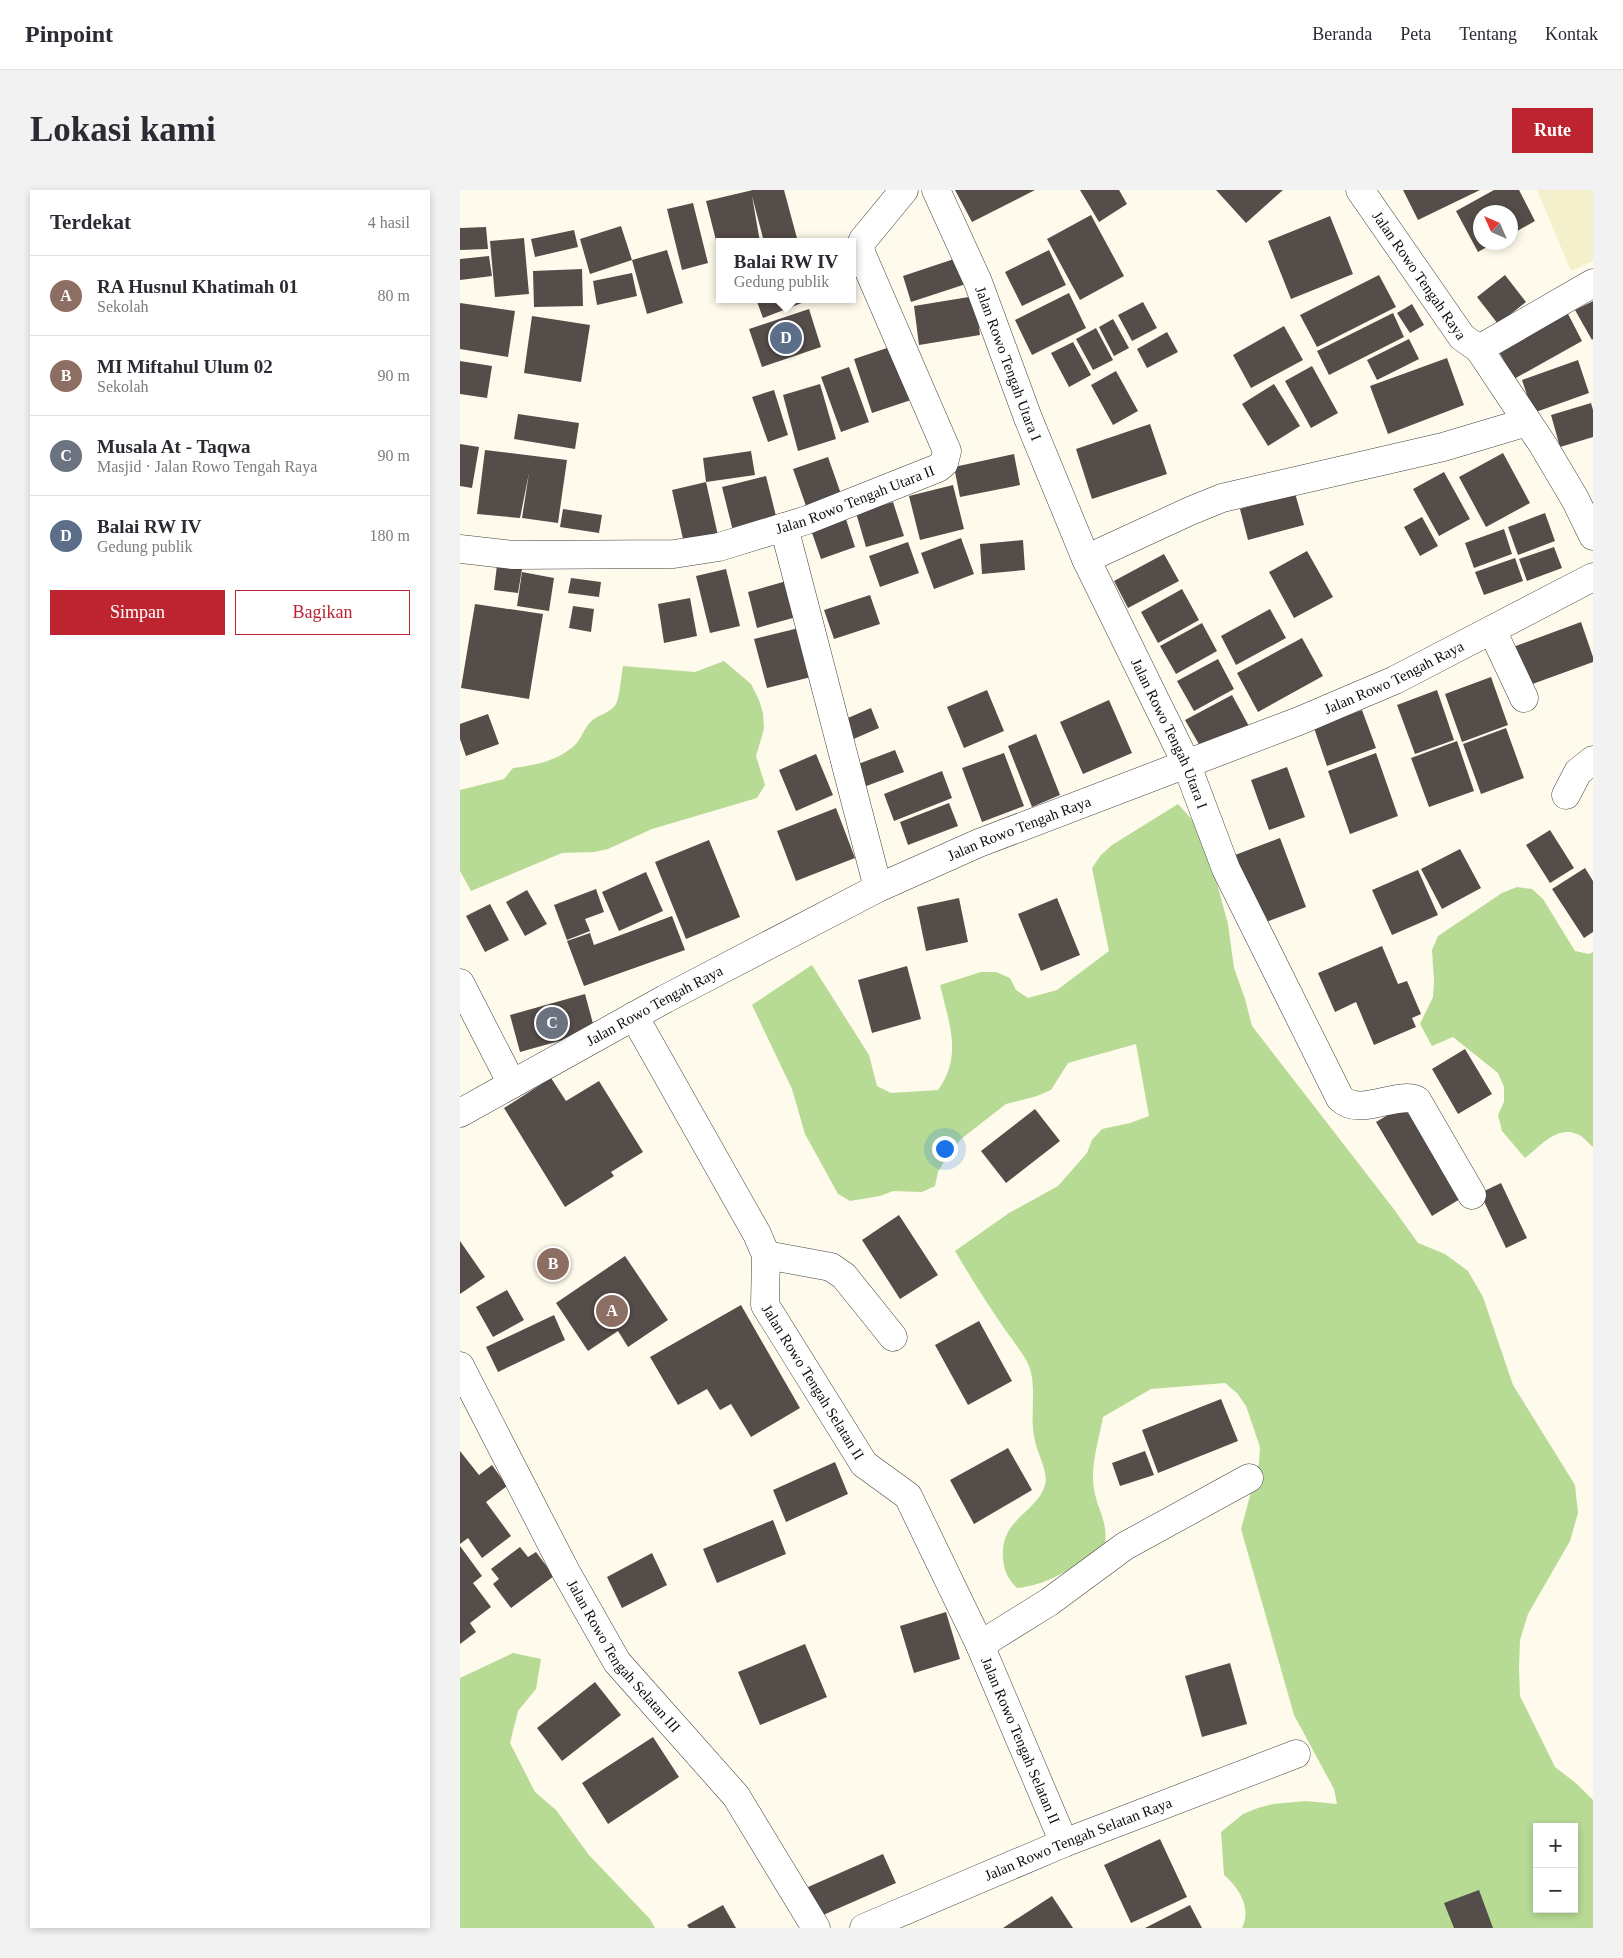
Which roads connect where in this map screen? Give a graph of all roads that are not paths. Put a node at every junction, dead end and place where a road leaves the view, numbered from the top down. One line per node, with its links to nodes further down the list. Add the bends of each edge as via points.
1 (904, 190): 8 (street, Jalan Rowo Tengah Utara II, via 860,247 947,458 938,468)
2 (936, 190): 11 (street, Jalan Rowo Tengah Utara I, via 978,282 1028,418)
3 (1360, 190): 5 (street, Jalan Rowo Tengah Raya, via 1462,337)
4 (1593, 282): 5 (street)
5 (1479, 349): 6 (street, Jalan Rowo Tengah Raya)
6 (1527, 422): 7 (street, Jalan Rowo Tengah Raya); 11 (street, via 1443,447 1222,498)
7 (1584, 497): 9 (street, Jalan Rowo Tengah Raya)
8 (784, 527): 10 (street, Jalan Rowo Tengah Utara II, via 720,547 674,554 513,555); 18 (street)
9 (1593, 536)
10 (460, 550)
11 (1086, 560): 16 (street, Jalan Rowo Tengah Utara I)
12 (1593, 577): 13 (street, Jalan Rowo Tengah Raya)
13 (1492, 630): 14 (street); 16 (street, Jalan Rowo Tengah Raya, via 1395,680 1299,721)
14 (1524, 698)
15 (1593, 760): 17 (street, via 1578,772)
16 (1186, 763): 18 (street, Jalan Rowo Tengah Raya, via 979,843); 23 (street, Jalan Rowo Tengah Utara I, via 1226,869 1340,1098 1353,1106 1409,1098 1417,1100)
17 (1566, 795)
18 (878, 888): 20 (street, Jalan Rowo Tengah Raya)
19 (460, 983): 21 (street)
20 (634, 1016): 21 (street, Jalan Rowo Tengah Raya); 24 (street, Jalan Rowo Tengah Selatan II)
21 (512, 1084): 22 (street, Jalan Rowo Tengah Raya)
22 (460, 1113)
23 (1472, 1195)
24 (766, 1255): 25 (street, via 831,1267 844,1276); 28 (street, Jalan Rowo Tengah Selatan II, via 765,1305 864,1464 908,1496)
25 (893, 1337)
26 (460, 1366): 31 (street, Jalan Rowo Tengah Selatan III, via 566,1572 617,1662 736,1796)
27 (1249, 1478): 28 (street, via 1125,1546 1049,1602)
28 (980, 1645): 30 (street, Jalan Rowo Tengah Selatan II)
29 (1296, 1754): 30 (street, Jalan Rowo Tengah Selatan Raya)
30 (1064, 1843): 32 (street, Jalan Rowo Tengah Selatan Raya)
31 (816, 1928)
32 (864, 1928)

